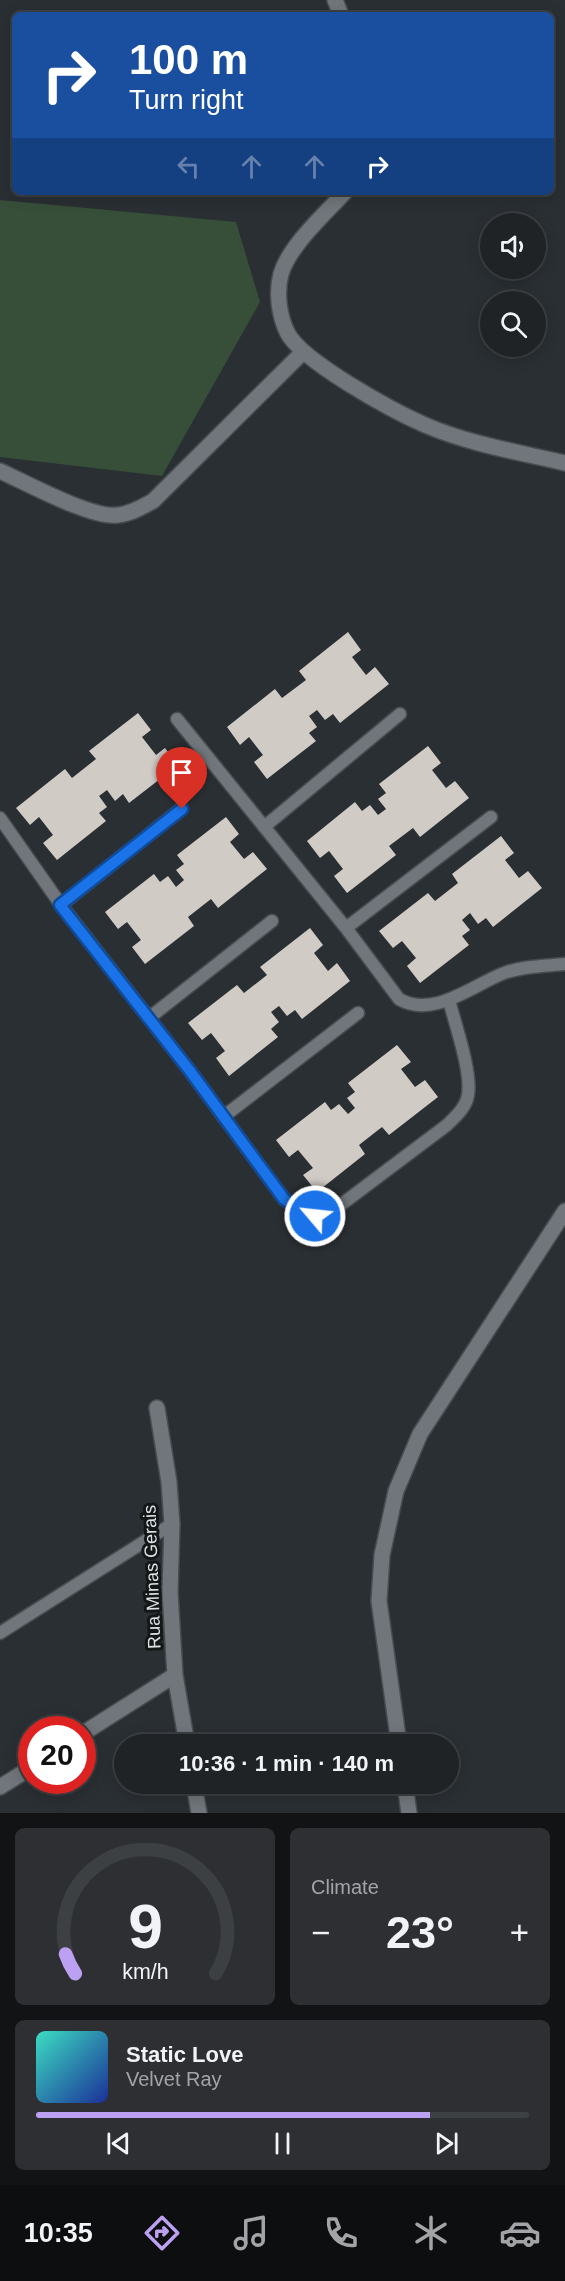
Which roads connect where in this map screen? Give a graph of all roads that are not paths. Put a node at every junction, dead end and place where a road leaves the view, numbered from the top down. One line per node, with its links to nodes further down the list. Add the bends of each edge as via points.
1 (342, 195): 2 (street, via 294,248 281,274 279,305 287,333)
2 (303, 352): 3 (street, via 361,390 425,424 464,438); 4 (street, via 153,501 138,509 118,516 98,515)
3 (565, 463)
4 (0, 471)
5 (400, 714): 10 (lane)
6 (177, 719): 10 (lane)
7 (182, 809): 11 (lane)
8 (491, 817): 13 (lane)
9 (0, 818): 11 (lane)
10 (264, 826): 13 (lane)
11 (60, 905): 17 (lane)
12 (272, 921): 17 (lane)
13 (346, 928): 15 (lane, via 399,999 410,1005)
14 (565, 964): 15 (lane, via 505,973)
15 (449, 1000): 18 (lane, via 468,1076 468,1096 460,1112 330,1213 315,1216 284,1199)
16 (358, 1013): 18 (lane)
17 (149, 1018): 18 (lane)
18 (224, 1117)
19 (565, 1211): 26 (street, via 420,1434 396,1491 382,1556 379,1600)
20 (156, 1408): 21 (street, Rua Minas Gerais)
21 (172, 1524): 22 (lane); 23 (street, Rua Minas Gerais, via 170,1593)
22 (0, 1633)
23 (175, 1675): 24 (street); 25 (street, Rua Minas Gerais)
24 (96, 1725)
25 (185, 1734)
26 (398, 1734)
27 (18, 1776): 28 (street)
28 (0, 1787)
29 (196, 1794): 31 (street)
30 (407, 1794): 32 (street)
31 (199, 1813)
32 (410, 1813)

